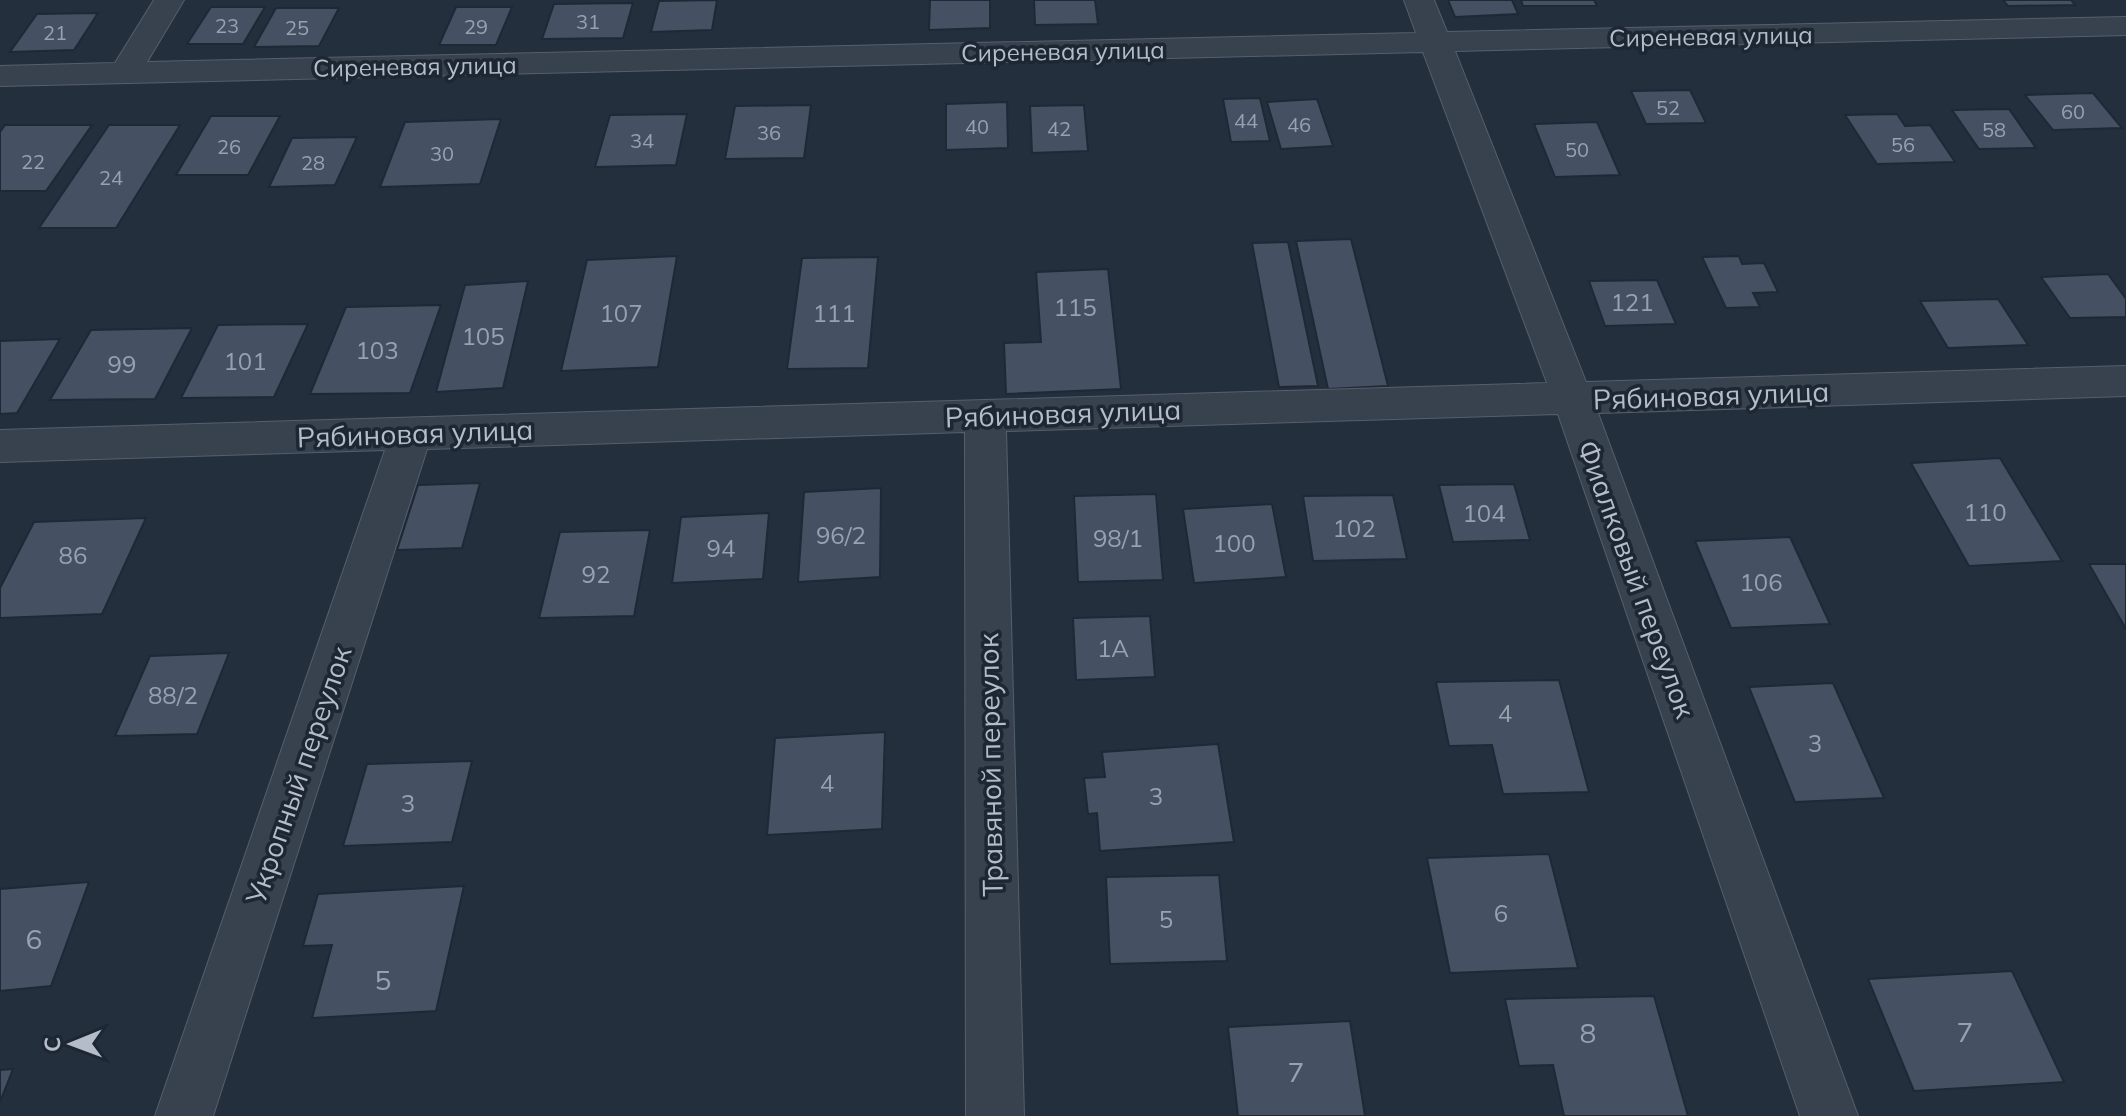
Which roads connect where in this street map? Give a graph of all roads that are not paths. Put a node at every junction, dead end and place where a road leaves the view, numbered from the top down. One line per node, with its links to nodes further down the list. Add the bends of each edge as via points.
1 (169, 0): 5 (street)
2 (1419, 0): 4 (street, Фиалковый переулок)
3 (2126, 26): 4 (street, Сиреневая улица)
4 (1434, 42): 5 (street, Сиреневая улица); 8 (street, Фиалковый переулок)
5 (125, 73): 6 (street, Сиреневая улица)
6 (0, 76)
7 (2126, 381): 8 (street, Рябиновая улица)
8 (1573, 400): 9 (street, Рябиновая улица); 14 (street, Фиалковый переулок)
9 (985, 415): 10 (street, Рябиновая улица); 13 (street, Травяной переулок)
10 (412, 433): 11 (street, Рябиновая улица); 12 (street, Укропный переулок)
11 (0, 446)
12 (184, 1116)
13 (995, 1116)
14 (1829, 1116)

